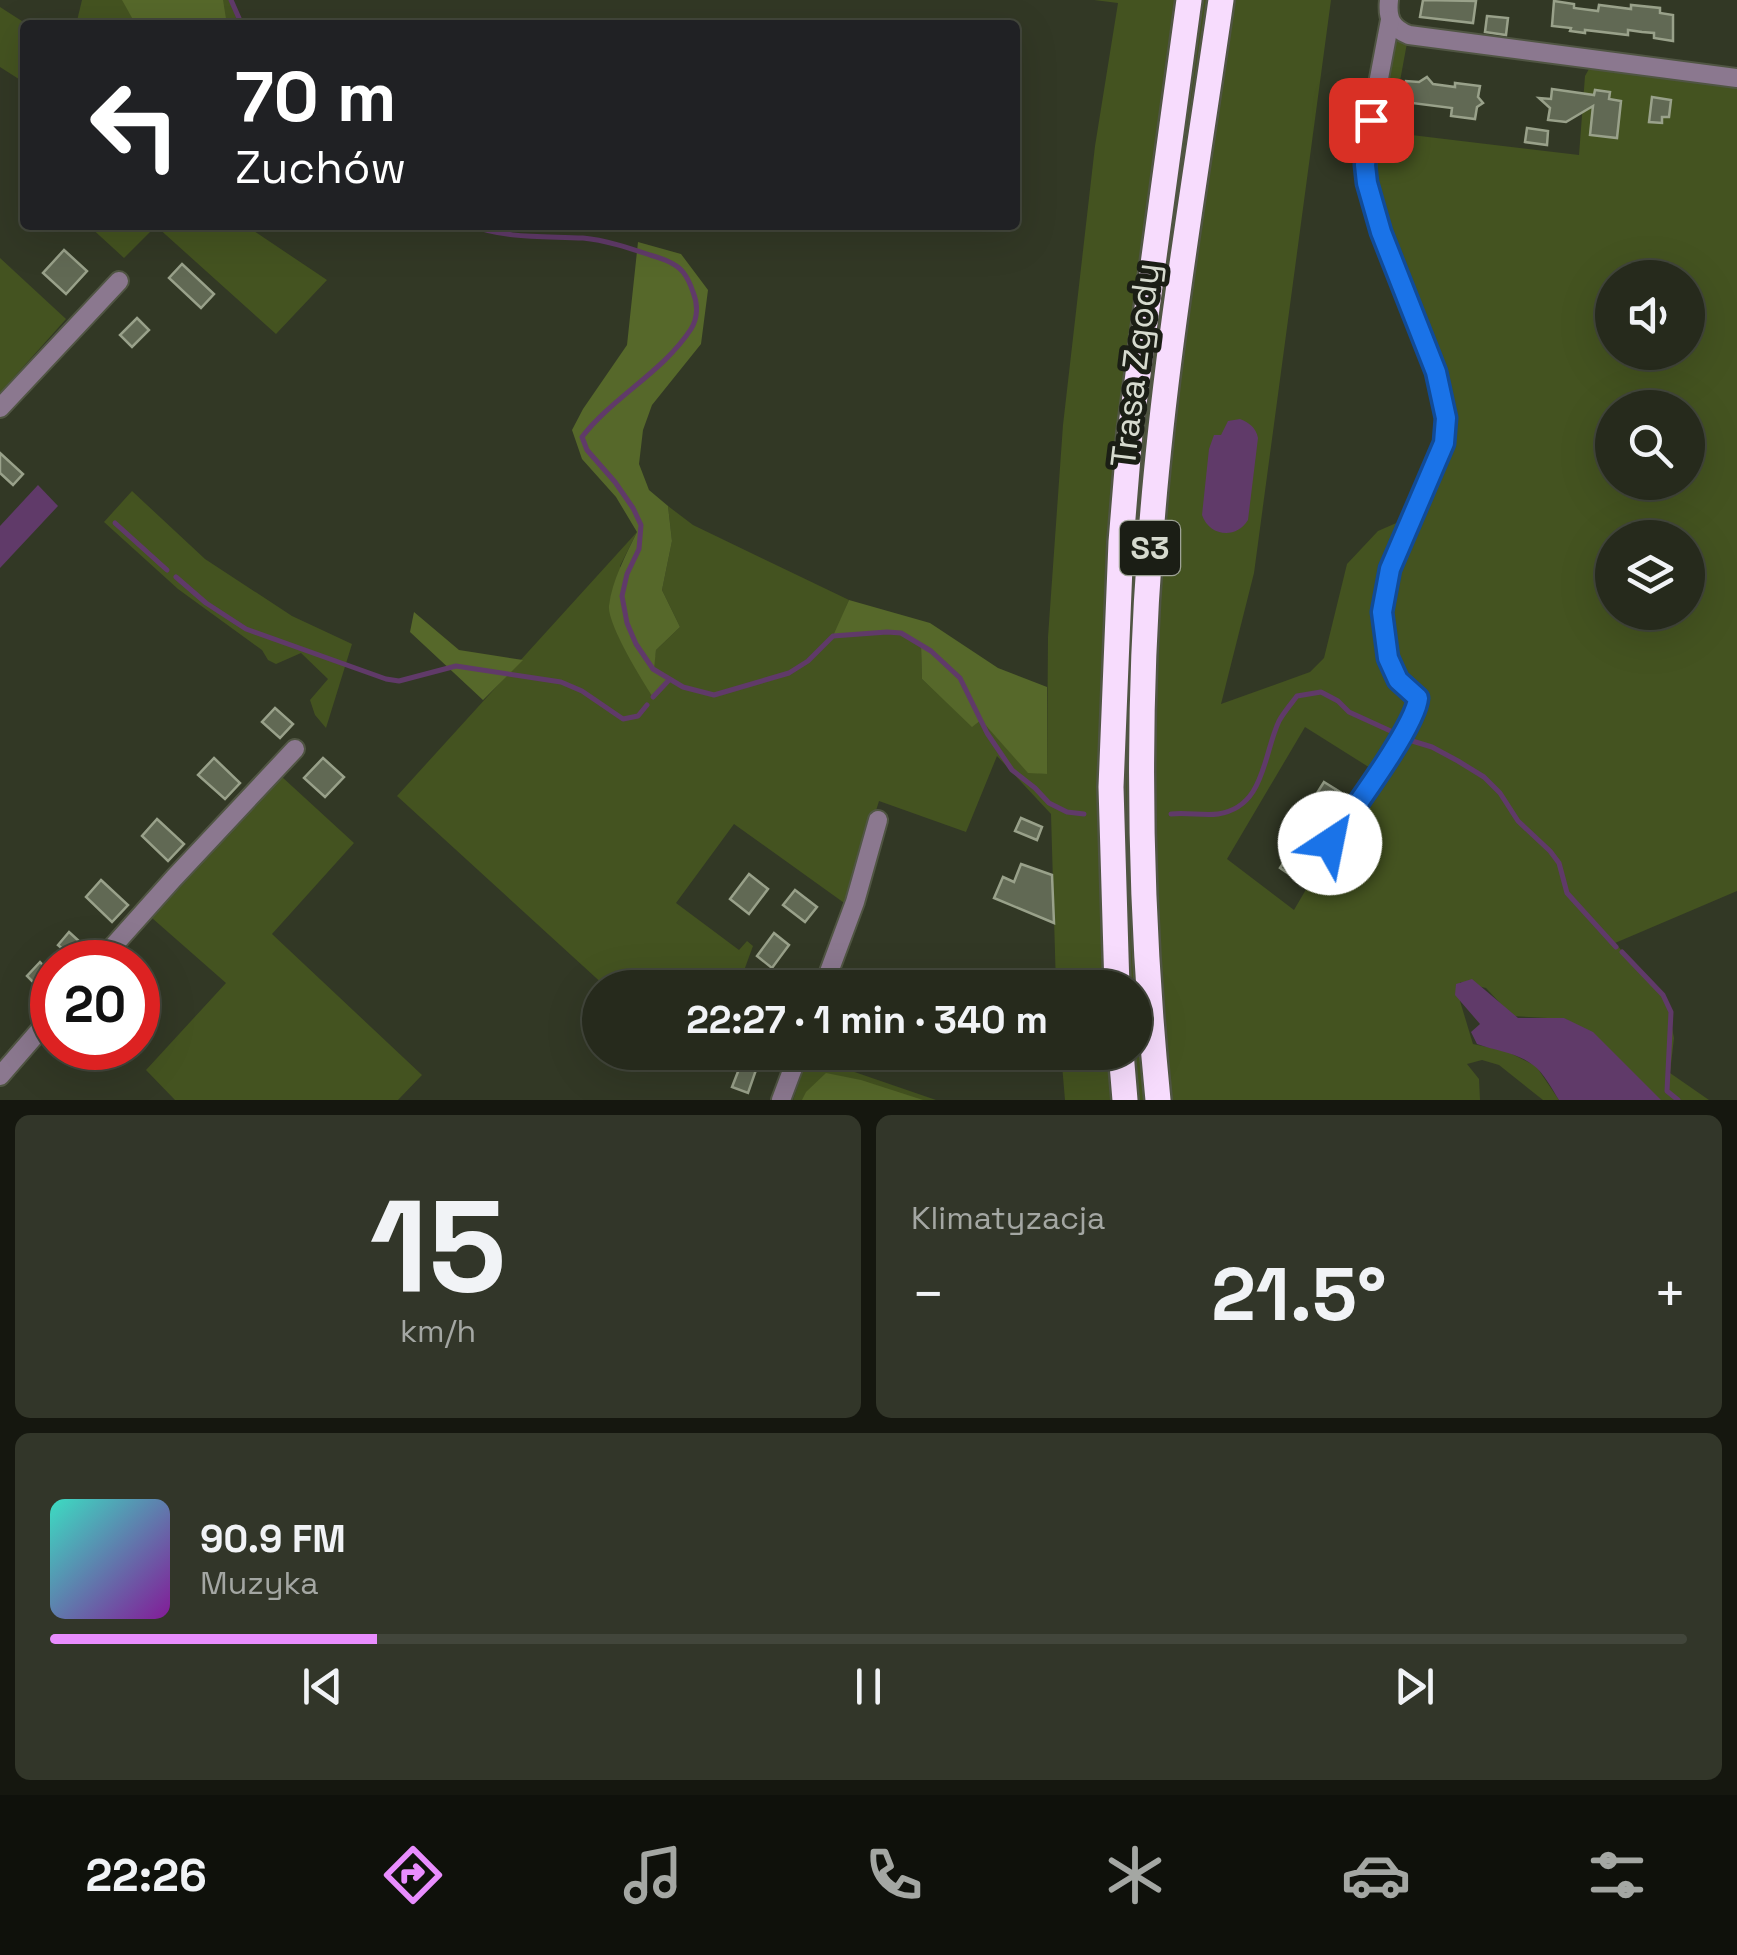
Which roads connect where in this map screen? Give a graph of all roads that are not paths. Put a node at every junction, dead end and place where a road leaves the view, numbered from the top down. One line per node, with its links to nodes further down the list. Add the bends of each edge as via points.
1 (1192, 0): 13 (highway, Trasa Zgody / S3, via 1130,432 1121,542 1111,787)
2 (1218, 0): 20 (highway, Trasa Zgody / S3, via 1160,434 1145,628 1143,882)
3 (1389, 0): 4 (street)
4 (1390, 20): 5 (street, via 1398,31 1420,38); 10 (street, via 1367,142 1367,183 1436,372 1446,418 1444,443 1390,569 1382,612 1388,658 1398,680 1418,698 1417,707)
5 (1737, 78)
6 (119, 280): 7 (street)
7 (0, 408)
8 (295, 749): 11 (street)
9 (878, 820): 12 (street)
10 (1330, 843)
11 (119, 940)
12 (830, 970)
13 (1116, 970)
14 (30, 1041): 17 (street)
15 (793, 1070): 18 (street)
16 (1123, 1070): 19 (highway)
17 (0, 1076)
18 (782, 1100)
19 (1125, 1100)
20 (1158, 1100)

